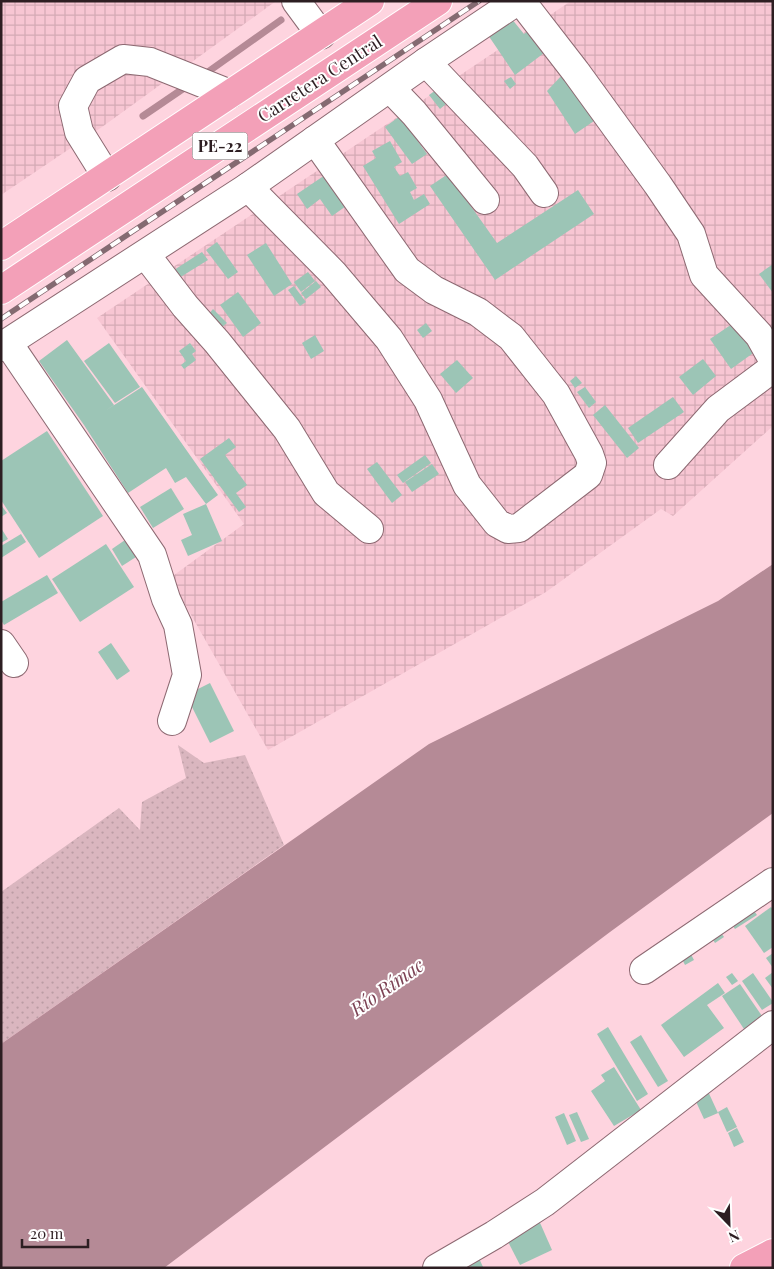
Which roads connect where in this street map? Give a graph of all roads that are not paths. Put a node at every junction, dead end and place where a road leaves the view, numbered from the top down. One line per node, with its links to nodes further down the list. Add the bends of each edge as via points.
1 (296, 1): 6 (street)
2 (438, 1): 17 (highway, Carretera Central / PE-22)
3 (516, 1): 7 (street)
4 (521, 1): 19 (street, via 576,72 691,234 704,275 759,335)
5 (353, 6): 6 (highway, Carretera Central / PE-22)
6 (321, 35): 9 (highway, Carretera Central / PE-22)
7 (426, 62): 8 (street); 13 (street, via 525,166)
8 (390, 88): 10 (street); 14 (street)
9 (230, 94): 11 (highway, Carretera Central / PE-22); 11 (street, via 150,62 123,58 87,80 73,106 79,132)
10 (315, 140): 12 (street); 12 (street, via 407,270 434,290 478,312 511,336 556,394 589,454 592,463 588,475 519,528 508,529 496,523 467,485 428,400 390,339 333,273)
11 (107, 177): 15 (highway, Carretera Central / PE-22)
12 (248, 187): 16 (street)
13 (544, 193)
14 (485, 200)
15 (1, 246)
16 (146, 255): 18 (street); 22 (street, via 287,429 326,493)
17 (1, 290)
18 (5, 345): 23 (street, via 152,554 178,625 187,675)
19 (773, 360)
20 (773, 368): 21 (street, via 718,409)
21 (668, 465)
22 (369, 529)
23 (172, 721)
24 (773, 882): 25 (street)
25 (644, 970)
26 (773, 1025): 28 (street, via 545,1202)
27 (773, 1253): 29 (highway)
28 (437, 1268)
29 (744, 1268)

